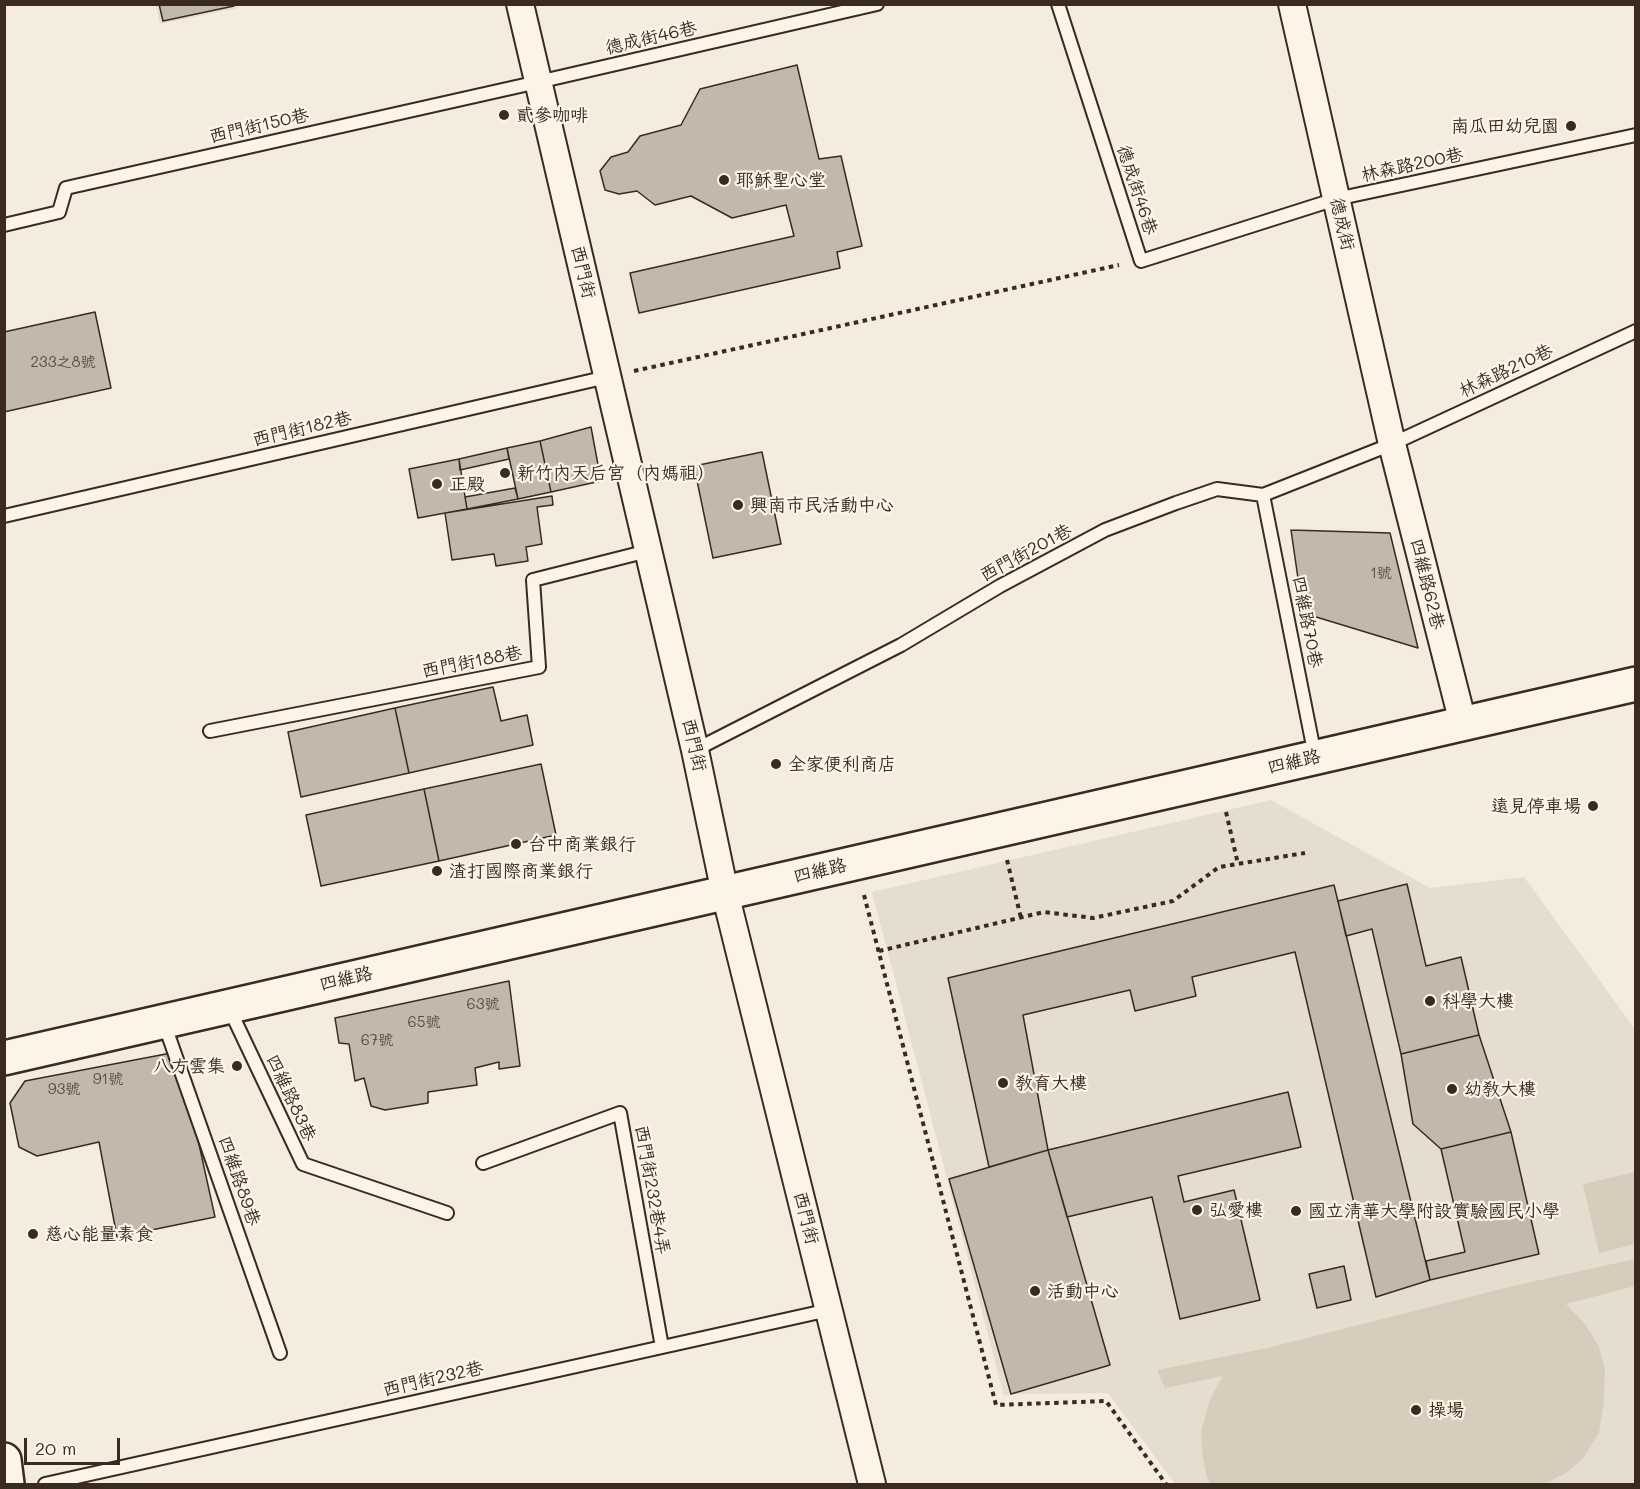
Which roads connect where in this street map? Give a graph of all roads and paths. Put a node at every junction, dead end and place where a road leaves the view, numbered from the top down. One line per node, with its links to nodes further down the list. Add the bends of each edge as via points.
1 (520, 4): 5 (street, 西門街)
2 (878, 4): 5 (lane, 德成街46巷)
3 (1058, 4): 9 (lane, 德成街46巷)
4 (1292, 4): 7 (street, 德成街)
5 (538, 82): 8 (lane, 西門街150巷, via 66,188 59,212); 11 (street, 西門街)
6 (1635, 135): 7 (lane, 林森路200巷)
7 (1336, 199): 9 (lane, 德成街46巷); 12 (street, 德成街)
8 (4, 225)
9 (1141, 261): 11 (path)
10 (1635, 331): 12 (lane, 林森路210巷)
11 (607, 377): 14 (lane, 西門街182巷); 15 (street, 西門街)
12 (1392, 444): 13 (lane, 西門街201巷); 17 (street, 四維路62巷)
13 (1263, 495): 19 (lane, 西門街201巷, via 1217,489 1105,530 901,645); 20 (lane, 四維路70巷)
14 (4, 516)
15 (648, 552): 18 (lane, 西門街188巷, via 533,580 539,667); 19 (street, 西門街)
16 (1635, 684): 17 (street, 四維路)
17 (1463, 723): 20 (street, 四維路)
18 (210, 731)
19 (695, 750): 26 (street, 西門街)
20 (1316, 757): 21 (street, 四維路)
21 (1219, 779): 22 (street, 四維路); 25 (path)
22 (1000, 830): 24 (street, 四維路); 27 (path)
23 (1305, 853): 25 (path)
24 (856, 863): 26 (street, 四維路); 28 (path)
25 (1238, 864): 27 (path, via 1219,867 1173,901 1093,918 1044,912)
26 (725, 893): 29 (street, 四維路); 34 (street, 西門街)
27 (1021, 918): 28 (path)
28 (879, 951): 41 (path, via 996,1405 1106,1401)
29 (228, 1006): 30 (street, 四維路); 33 (lane, 四維路83巷, via 303,1164)
30 (163, 1021): 31 (street, 四維路); 36 (lane, 四維路89巷)
31 (4, 1058)
32 (483, 1163): 35 (lane, 西門街232巷4弄, via 620,1113)
33 (447, 1213)
34 (829, 1310): 35 (lane, 西門街232巷); 40 (street, 西門街)
35 (662, 1347): 39 (lane, 西門街232巷)
36 (280, 1353)
37 (4, 1460): 38 (street)
38 (7, 1485)
39 (45, 1485)
40 (872, 1485)
41 (1166, 1485)

